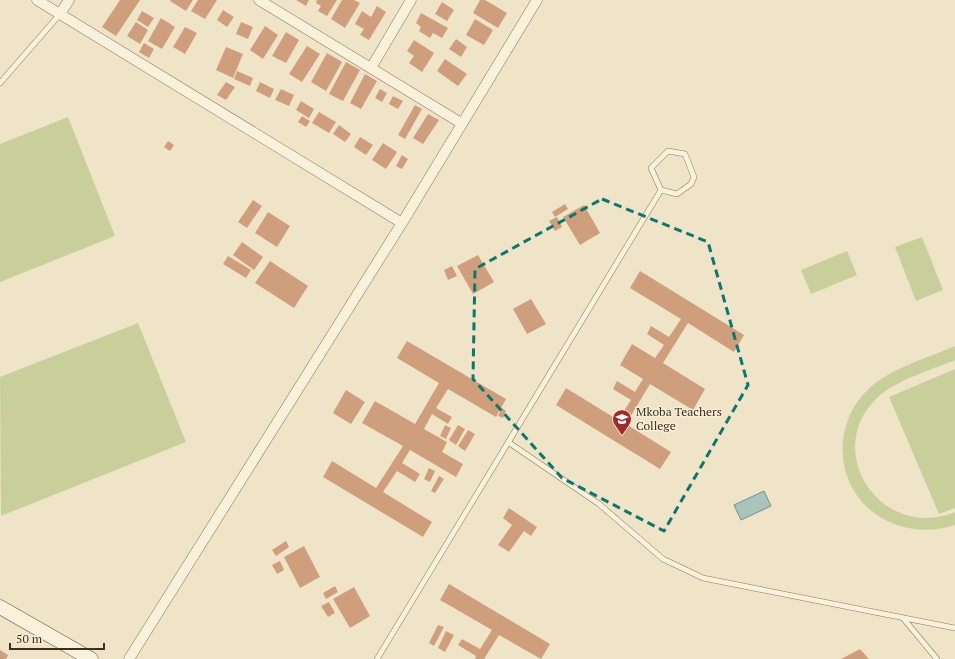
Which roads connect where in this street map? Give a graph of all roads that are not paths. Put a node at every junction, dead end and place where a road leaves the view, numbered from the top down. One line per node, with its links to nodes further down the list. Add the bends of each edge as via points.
1 (37, 0): 6 (street)
2 (69, 0): 6 (street)
3 (259, 0): 7 (street)
4 (411, 0): 7 (street)
5 (537, 0): 9 (street)
6 (60, 14): 8 (lane); 11 (street)
7 (371, 68): 9 (street)
8 (0, 83)
9 (461, 123): 11 (street)
10 (661, 190): 10 (lane, via 651,168 668,151 685,154 694,177 691,184 677,194); 12 (lane)
11 (402, 223): 17 (street)
12 (508, 442): 14 (lane, via 599,504 663,559 703,578); 18 (lane)
13 (0, 607): 16 (street)
14 (903, 618): 15 (lane); 19 (lane)
15 (955, 628)
16 (81, 657)
17 (129, 659)
18 (377, 659)
19 (937, 659)

